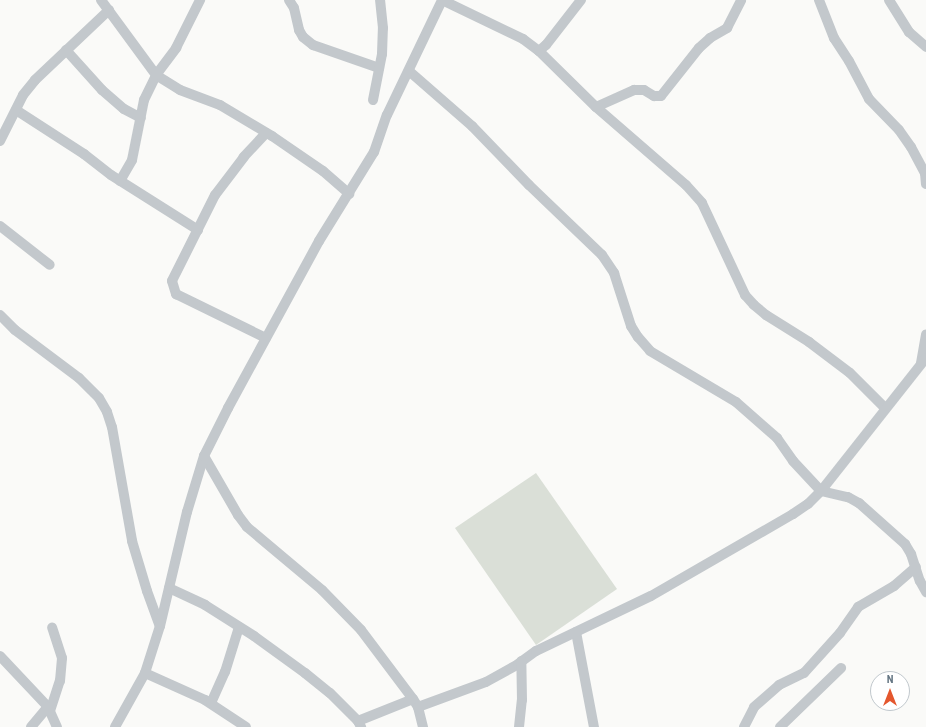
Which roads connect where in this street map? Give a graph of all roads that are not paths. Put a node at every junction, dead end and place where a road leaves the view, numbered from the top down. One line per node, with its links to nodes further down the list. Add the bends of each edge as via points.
1 (101, 0): 10 (street)
2 (200, 0): 16 (street, via 176,48)
3 (289, 0): 14 (street, via 294,8 299,30 313,45)
4 (380, 0): 14 (street, via 383,28)
5 (442, 0): 13 (street, via 523,39); 15 (street)
6 (580, 0): 13 (street)
7 (740, 0): 18 (street, via 726,28 699,48 661,96 654,96 644,90 634,90)
8 (819, 0): 24 (street, via 834,38 869,99 912,147 925,173)
9 (889, 0): 11 (street, via 909,32)
10 (109, 10): 12 (street); 16 (street)
11 (926, 47)
12 (66, 50): 19 (street, via 34,80); 20 (street, via 102,90)
13 (539, 51): 18 (street)
14 (379, 68): 17 (street)
15 (408, 71): 25 (street, via 374,152); 35 (street, via 472,126 602,255 614,273 631,326 650,351 736,402 777,438 792,461)
16 (156, 75): 20 (street, via 144,100); 21 (street, via 180,90 220,105)
17 (373, 100)
18 (596, 107): 33 (street, via 686,185 702,203 745,295 754,305 850,373)
19 (16, 110): 22 (street); 23 (street, via 84,154)
20 (141, 118): 23 (street, via 132,160)
21 (266, 133): 25 (street, via 322,171); 27 (street, via 215,195)
22 (0, 141)
23 (120, 181): 27 (street)
24 (926, 184)
25 (349, 194): 31 (street, via 319,241)
26 (0, 226): 28 (street)
27 (198, 230): 31 (street, via 172,281 176,294)
28 (50, 265)
29 (0, 315): 39 (street, via 100,398 107,412 132,541)
30 (926, 334): 32 (street)
31 (266, 338): 34 (street)
32 (924, 360): 33 (street)
33 (885, 408): 35 (street)
34 (204, 456): 37 (street, via 187,512); 47 (street, via 247,527 342,609 361,630)
35 (822, 491): 36 (street, via 848,497 859,503 905,544 912,554); 42 (street, via 793,514 650,596)
36 (916, 567): 38 (street); 58 (street, via 894,586 858,607 804,673 779,685 754,707)
37 (169, 588): 39 (street); 40 (street, via 206,605)
38 (926, 592)
39 (160, 626): 46 (street)
40 (239, 627): 48 (street, via 226,672); 50 (street, via 330,692)
41 (52, 628): 49 (street, via 62,658 60,681)
42 (576, 632): 44 (street, via 536,651); 57 (street)
43 (0, 656): 49 (street)
44 (521, 662): 47 (street, via 486,682); 56 (street, via 522,700)
45 (841, 668): 59 (street)
46 (145, 673): 48 (street); 53 (street)
47 (415, 703): 50 (street); 55 (street)
48 (211, 704): 54 (street)
49 (49, 709): 51 (street); 52 (street)
50 (359, 724)
51 (31, 727)
52 (57, 727)
53 (115, 727)
54 (246, 727)
55 (423, 727)
56 (519, 727)
57 (594, 727)
58 (744, 727)
59 (780, 727)

